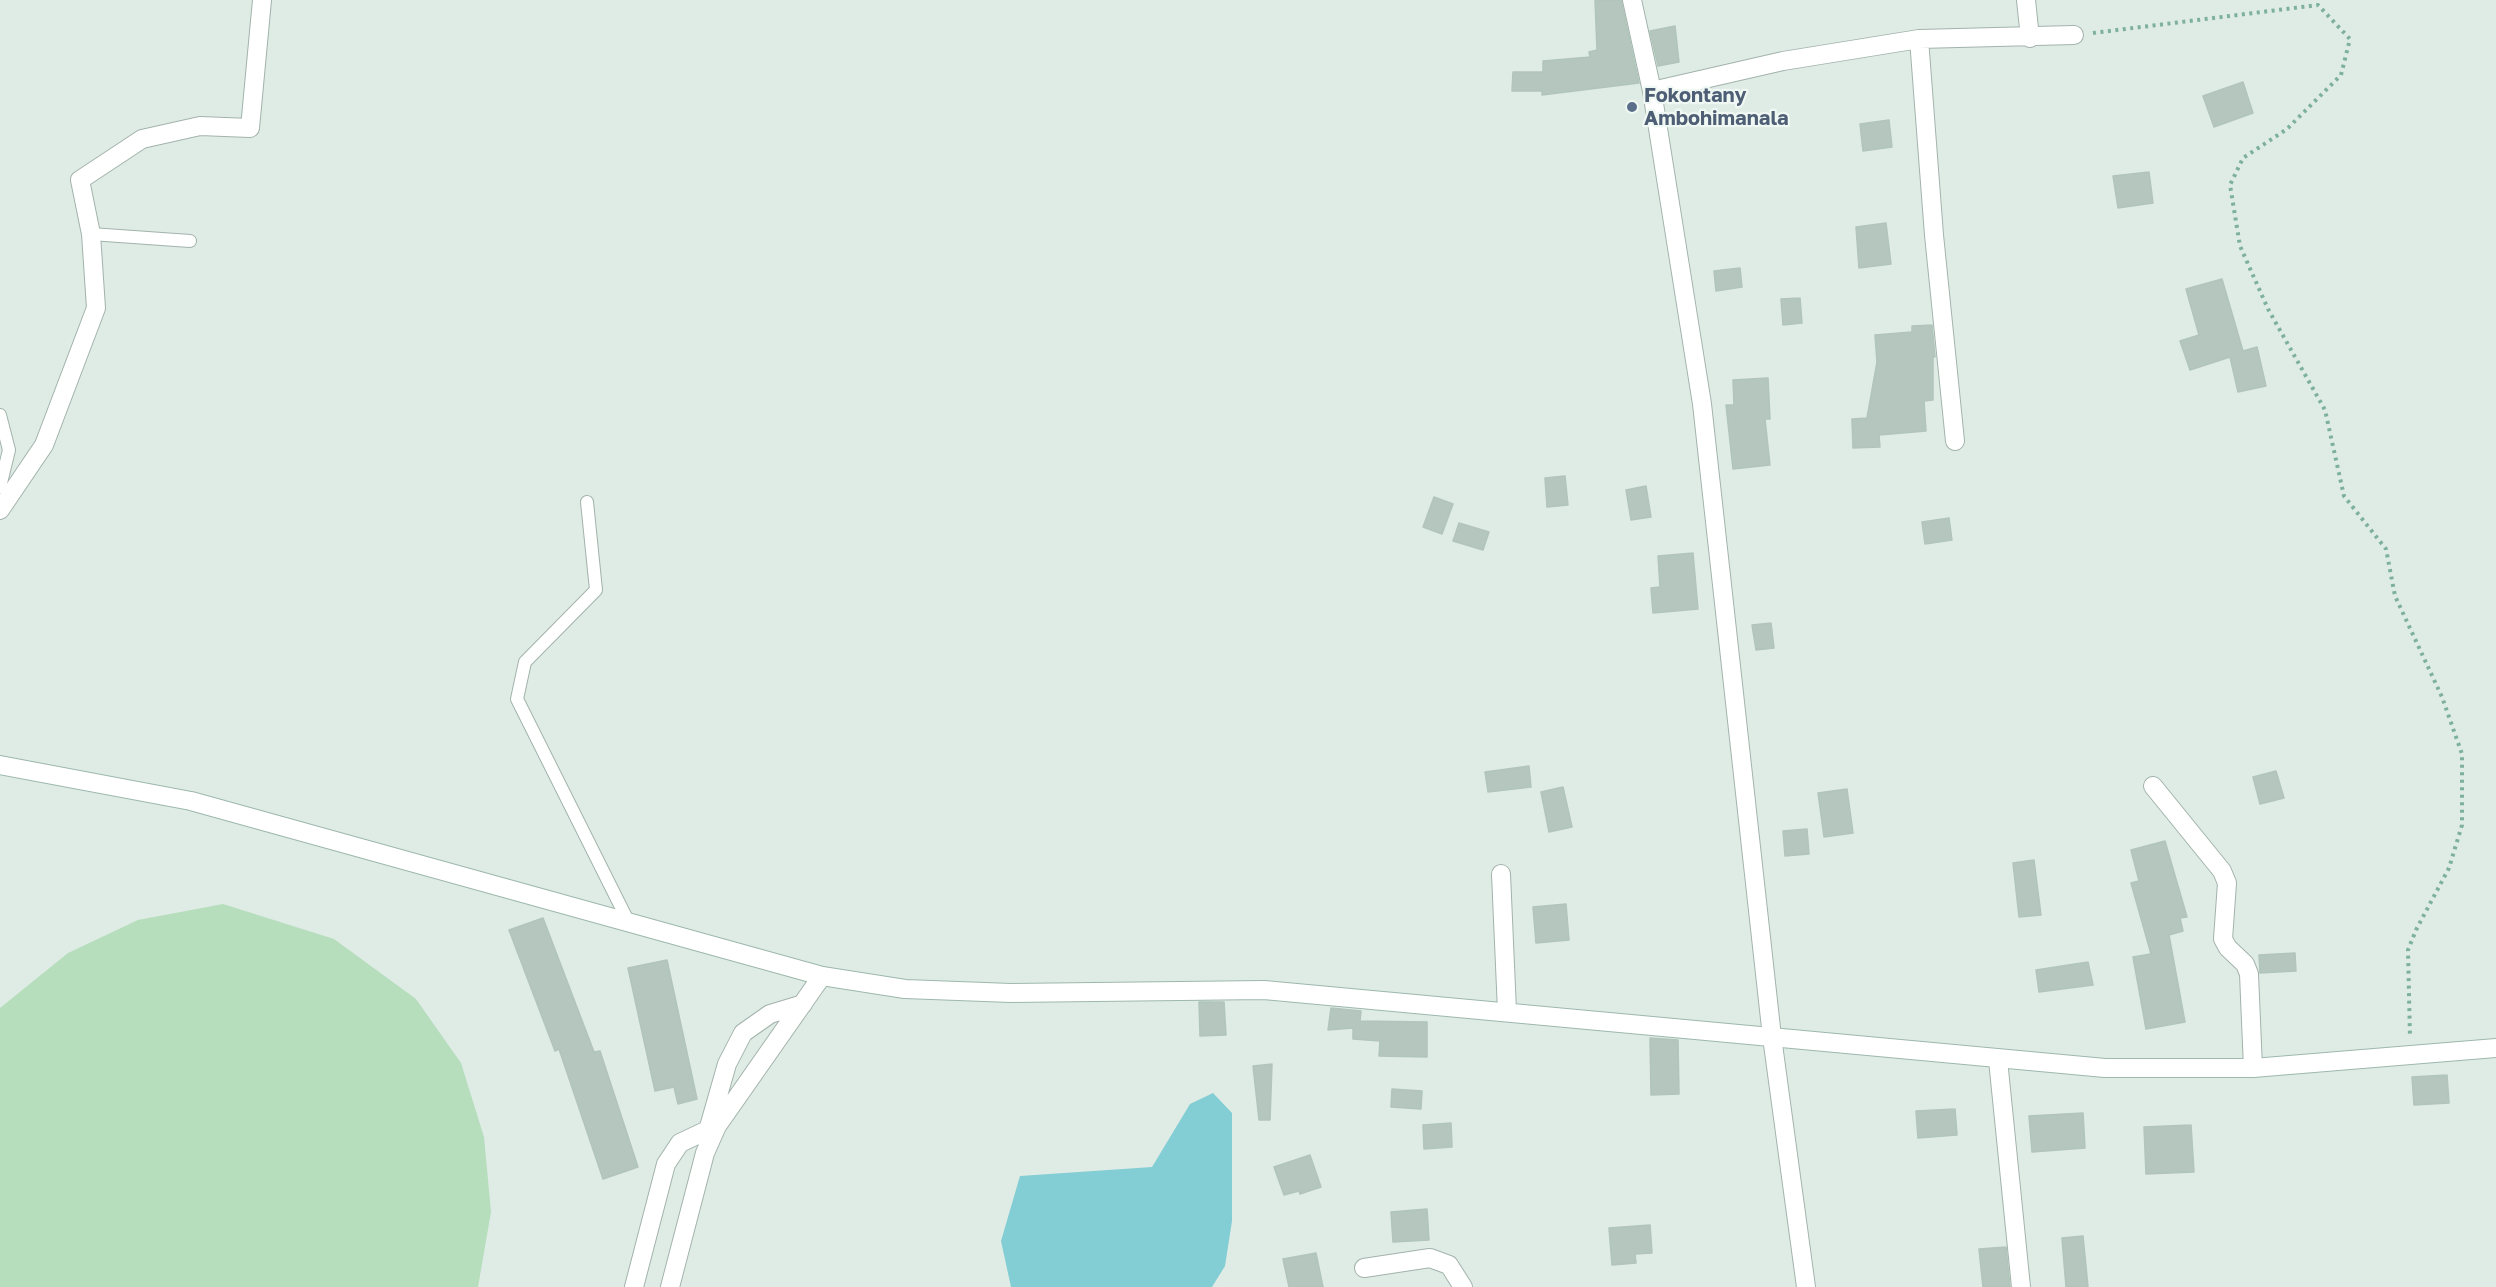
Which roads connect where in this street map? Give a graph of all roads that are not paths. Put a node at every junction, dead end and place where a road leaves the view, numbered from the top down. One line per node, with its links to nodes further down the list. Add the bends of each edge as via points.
1 (262, 0): 8 (street, via 250,128 200,126 142,138 115,156 80,180)
2 (1632, 0): 7 (street)
3 (2026, 0): 5 (street)
4 (2074, 35): 5 (street)
5 (2030, 38): 6 (street)
6 (1919, 39): 7 (street, via 1783,61); 11 (street)
7 (1652, 91): 22 (street, via 1702,404)
8 (91, 234): 9 (lane); 14 (street, via 96,308 44,445)
9 (190, 241)
10 (0, 415): 12 (lane, via 9,450)
11 (1955, 441)
12 (0, 487)
13 (588, 502): 18 (lane, via 596,590 525,662 518,699)
14 (0, 510)
15 (0, 765): 18 (street, via 191,801)
16 (2153, 786): 25 (street, via 2222,871 2227,883 2223,939 2246,964 2249,974)
17 (1501, 874): 21 (street)
18 (629, 923): 19 (street)
19 (822, 976): 20 (street); 21 (street, via 905,988 1011,993 1264,990)
20 (803, 1004): 26 (street); 26 (street, via 770,1014 743,1033 727,1064)
21 (1507, 1011): 22 (street)
22 (1772, 1037): 24 (street); 31 (street)
23 (2496, 1048): 25 (street)
24 (1998, 1060): 25 (street, via 2105,1068); 32 (street)
25 (2253, 1068)
26 (712, 1127): 28 (street, via 680,1143 666,1164); 29 (street)
27 (1364, 1268): 30 (street, via 1430,1258 1449,1265)
28 (634, 1287)
29 (670, 1287)
30 (1463, 1287)
31 (1806, 1287)
32 (2021, 1287)

